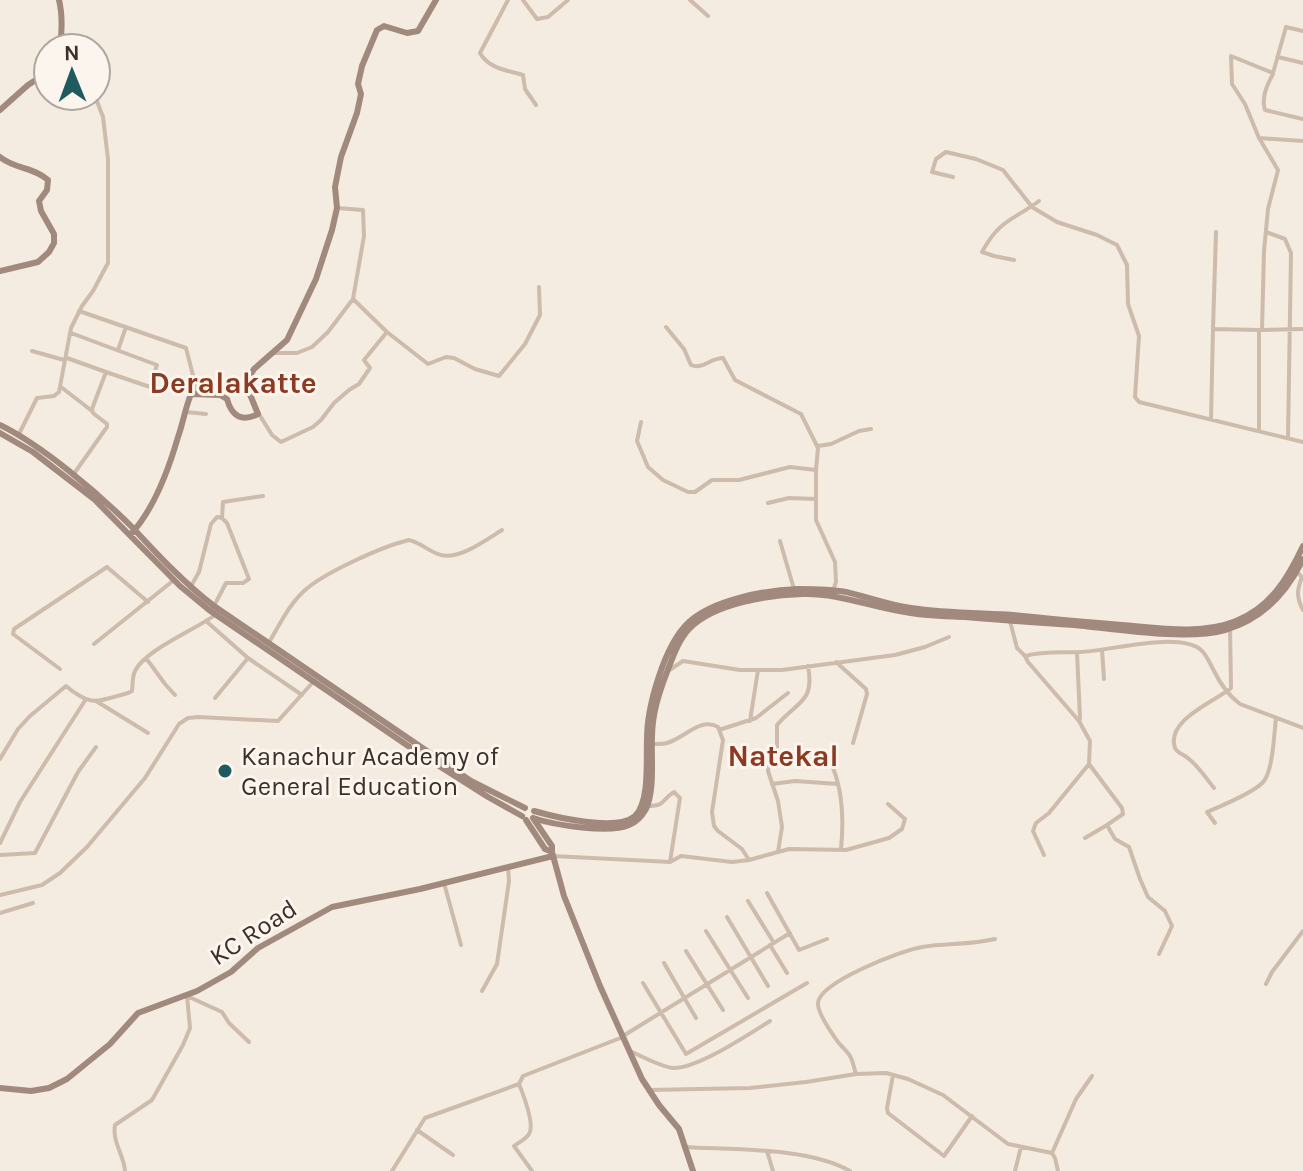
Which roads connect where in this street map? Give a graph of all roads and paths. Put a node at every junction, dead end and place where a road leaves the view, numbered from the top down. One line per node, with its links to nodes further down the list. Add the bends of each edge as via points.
1 (59, 0): 9 (main road)
2 (436, 0): 24 (main road, via 418,31 384,26 377,30 362,66 357,113 341,157)
3 (508, 0): 14 (street, via 481,57 523,75)
4 (523, 0): 5 (street, via 537,19 548,17)
5 (568, 0)
6 (690, 0): 7 (street)
7 (708, 16)
8 (1303, 31): 10 (street, via 1286,27)
9 (61, 32)
10 (1278, 57): 11 (street); 12 (street)
11 (1303, 63)
12 (1273, 73): 17 (street, via 1265,110); 18 (street, via 1231,56 1232,84)
13 (32, 83): 15 (main road)
14 (536, 105)
15 (0, 110)
16 (101, 112): 31 (street, via 110,252 105,273)
17 (1303, 119)
18 (1259, 138): 19 (street); 26 (street, via 1278,170)
19 (1303, 141)
20 (0, 157): 28 (main road, via 48,180 39,201 54,243 38,262)
21 (953, 177): 23 (street, via 932,172 936,159 946,152 1003,170)
22 (1039, 201): 23 (street)
23 (1032, 207): 27 (street, via 1001,225 982,252); 51 (street, via 1117,245 1127,265 1128,304 1139,336 1139,402)
24 (337, 208): 30 (street, via 363,210); 42 (main road, via 316,279 287,340)
25 (1216, 232): 34 (street)
26 (1266, 232): 35 (street, via 1285,239 1291,253); 37 (street)
27 (1014, 260)
28 (0, 271)
29 (539, 287): 38 (street, via 540,315 499,376 454,358 428,364)
30 (353, 299): 38 (street); 42 (street, via 312,347)
31 (79, 311): 32 (street); 39 (street)
32 (126, 327): 40 (street); 46 (street, via 186,348)
33 (666, 327): 60 (street, via 691,365 723,358 735,380 801,414)
34 (1213, 329): 37 (street); 51 (street)
35 (1290, 329): 36 (street); 37 (street); 58 (street)
36 (1303, 329)
37 (1260, 330): 55 (street)
38 (387, 332): 50 (street, via 364,360 370,368 359,384 313,427 281,442)
39 (71, 333): 40 (street); 43 (street)
40 (118, 350): 44 (street, via 157,365 150,387)
41 (32, 351): 43 (street)
42 (274, 353): 50 (main road, via 254,369 247,384)
43 (65, 359): 44 (street); 45 (street)
44 (106, 372): 48 (street)
45 (60, 387): 48 (street); 57 (street, via 54,396 37,398)
46 (198, 395): 47 (main road, via 191,394); 50 (main road, via 220,395 241,418)
47 (184, 412): 49 (street); 68 (main road, via 157,494)
48 (93, 413): 62 (street, via 107,427)
49 (206, 414)
50 (258, 414)
51 (1211, 419): 55 (street)
52 (641, 422): 61 (street, via 637,441 648,467 688,492 712,480 739,480 790,467)
53 (0, 425): 57 (main road)
54 (871, 429): 60 (street)
55 (1259, 431): 58 (street)
56 (0, 433): 57 (main road)
57 (16, 437): 62 (main road); 68 (main road)
58 (1288, 438): 59 (street)
59 (1303, 442)
60 (818, 448): 61 (street)
61 (816, 470): 64 (street)
62 (73, 475): 68 (main road)
63 (263, 496): 66 (street, via 223,502)
64 (816, 499): 65 (street); 76 (street, via 816,520 835,562)
65 (768, 503)
66 (222, 518): 74 (street, via 211,524); 78 (street, via 249,579 226,583)
67 (502, 530): 86 (street, via 449,556 409,540 370,554 303,591)
68 (132, 532): 73 (main road); 74 (main road)
69 (780, 541): 75 (street)
70 (1303, 546): 72 (main road)
71 (1303, 559): 72 (main road)
72 (1295, 569): 79 (street, via 1302,577 1296,589); 80 (main road, via 1259,608 1215,627); 83 (main road, via 1284,591 1264,611)
73 (174, 580): 77 (street); 78 (main road)
74 (190, 588): 78 (main road)
75 (794, 589): 76 (main road); 96 (main road, via 747,596 698,615 677,637)
76 (833, 593): 80 (main road, via 914,614); 96 (main road, via 774,596 705,617 690,628)
77 (148, 602): 85 (street); 94 (street, via 107,567 14,629 13,634)
78 (215, 610): 81 (street); 82 (main road)
79 (1303, 610)
80 (1009, 618): 83 (main road, via 1175,633); 89 (street, via 1017,648)
81 (206, 621): 90 (street); 91 (street)
82 (230, 621): 86 (main road); 95 (main road)
83 (1230, 628): 100 (street)
84 (949, 637): 92 (street, via 895,655)
85 (94, 644)
86 (268, 644): 95 (main road)
87 (1102, 650): 88 (street); 98 (street); 100 (street, via 1163,641 1191,644 1203,651)
88 (1077, 653): 89 (street); 110 (street)
89 (1025, 656): 110 (street)
90 (146, 658): 102 (street); 106 (street, via 133,675 132,691)
91 (248, 658): 103 (street); 104 (street)
92 (836, 662): 93 (street); 114 (street, via 866,689)
93 (808, 666): 97 (street); 120 (street, via 810,691 777,725 777,749 768,771)
94 (60, 669)
95 (303, 670): 99 (main road); 107 (main road)
96 (665, 670): 97 (street, via 683,661); 115 (main road)
97 (758, 670): 109 (street)
98 (1104, 679)
99 (314, 681): 103 (street); 107 (main road)
100 (1228, 691): 108 (street, via 1240,704); 122 (street, via 1191,713 1176,731 1174,747)
101 (788, 693): 109 (street)
102 (175, 695)
103 (302, 695): 142 (street, via 278,721 185,719 145,778 60,873 42,885)
104 (215, 698)
105 (86, 699): 106 (street); 118 (street, via 66,686 18,729); 131 (street)
106 (96, 701): 113 (street)
107 (363, 711): 125 (main road, via 447,771); 125 (main road, via 471,781 525,808 522,811)
108 (1276, 718): 111 (street); 127 (street, via 1265,780 1207,812)
109 (750, 721): 112 (street)
110 (1079, 721): 119 (street, via 1090,741)
111 (1303, 728)
112 (719, 730): 115 (street, via 711,723 666,743); 137 (street, via 723,740 712,819)
113 (148, 733)
114 (853, 743)
115 (649, 744): 124 (main road); 125 (main road, via 644,796 633,817 603,822)
116 (96, 747): 135 (street, via 35,853)
117 (828, 757): 121 (street)
118 (0, 759)
119 (1089, 764): 128 (street, via 1122,808 1123,814); 136 (street, via 1036,823 1033,831)
120 (772, 784): 121 (street); 133 (street, via 782,827)
121 (838, 784): 132 (street)
122 (1214, 788)
123 (888, 804): 132 (street, via 905,819 902,829 889,838)
124 (647, 806): 126 (main road, via 640,818 622,828); 138 (street, via 658,806 674,792 680,798)
125 (529, 816): 126 (main road); 129 (main road); 134 (main road)
126 (551, 823): 129 (main road)
127 (1215, 823)
128 (1107, 825): 130 (street); 155 (street, via 1115,839 1129,847 1148,897 1165,911 1172,926)
129 (545, 835): 134 (main road)
130 (1085, 838)
131 (0, 843)
132 (841, 849): 133 (street)
133 (778, 852): 137 (street)
134 (552, 854): 138 (street); 139 (main road, KC Road); 173 (main road, via 581,942)
135 (0, 855)
136 (1044, 855)
137 (749, 860): 138 (street, via 681,856)
138 (670, 862)
139 (508, 867): 140 (main road, KC Road); 165 (street, via 497,964)
140 (444, 883): 153 (street); 166 (main road, KC Road, via 332,907)
141 (767, 893): 149 (street)
142 (0, 895)
143 (748, 901): 152 (street)
144 (33, 903): 145 (street)
145 (0, 913)
146 (727, 917): 156 (street)
147 (706, 931): 158 (street)
148 (1303, 931): 163 (street)
149 (790, 933): 150 (street, via 801,950); 152 (street)
150 (827, 939)
151 (995, 939): 176 (street, via 901,952 825,991 817,1003 819,1010 851,1056)
152 (772, 944): 156 (street); 159 (street)
153 (461, 945)
154 (686, 951): 162 (street)
155 (1159, 954)
156 (751, 957): 158 (street); 164 (street)
157 (664, 963): 167 (street)
158 (730, 970): 162 (street); 168 (street)
159 (787, 973)
160 (643, 983): 170 (street)
161 (807, 983): 170 (street, via 689,1054)
162 (707, 984): 167 (street); 169 (street)
163 (1266, 984)
164 (768, 986)
165 (482, 991)
166 (187, 996): 174 (street, via 222,1012); 180 (main road, KC Road, via 138,1013 94,1057 49,1088); 189 (street, via 190,1028 183,1045 152,1100 115,1125)
167 (684, 998): 170 (street); 171 (street)
168 (748, 998)
169 (723, 1010)
170 (660, 1013): 173 (street)
171 (696, 1018)
172 (770, 1021): 175 (street, via 721,1051 680,1067)
173 (623, 1036): 175 (main road); 179 (street, via 523,1076)
174 (249, 1042)
175 (630, 1051): 181 (main road)
176 (856, 1074): 177 (street); 181 (street, via 750,1088)
177 (893, 1075): 182 (street, via 943,1095); 182 (street, via 888,1113 944,1156)
178 (1092, 1076): 187 (street)
179 (519, 1084): 183 (street, via 425,1118); 191 (street, via 531,1131 514,1146)
180 (0, 1088)
181 (649, 1090): 184 (main road, via 679,1129)
182 (972, 1116): 185 (street, via 1008,1144)
183 (417, 1130): 188 (street); 190 (street)
184 (684, 1147): 186 (street); 192 (main road)
185 (1021, 1147): 187 (street); 195 (street)
186 (767, 1151): 193 (street); 194 (street, via 812,1157)
187 (1052, 1153): 196 (street)
188 (453, 1155)
189 (125, 1171)
190 (392, 1171)
191 (532, 1171)
192 (693, 1171)
193 (773, 1171)
194 (850, 1171)
195 (1015, 1171)
196 (1058, 1171)

